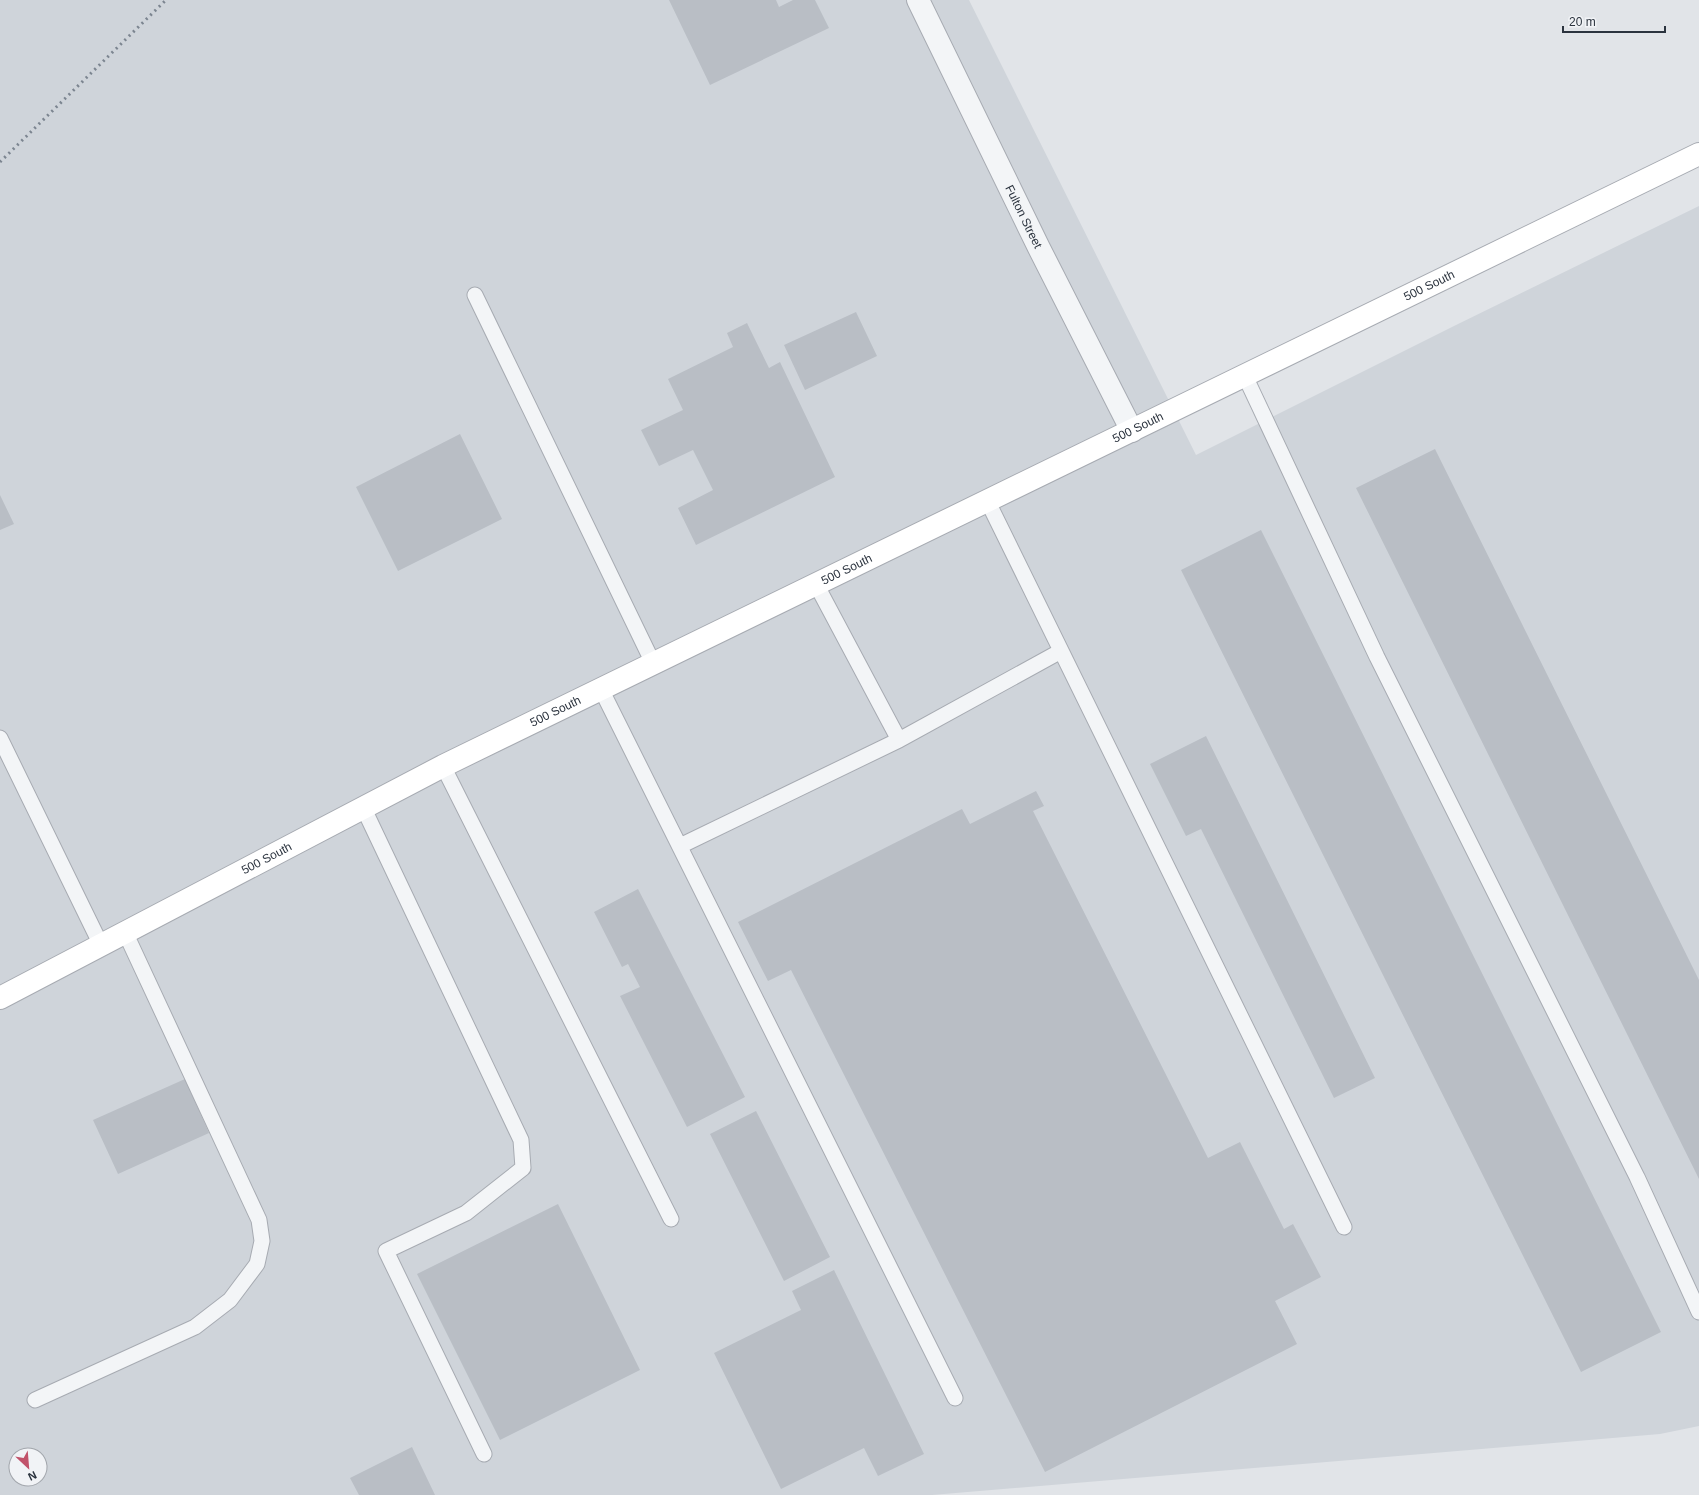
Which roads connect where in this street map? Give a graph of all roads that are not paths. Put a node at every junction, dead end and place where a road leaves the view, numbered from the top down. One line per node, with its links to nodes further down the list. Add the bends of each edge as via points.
1 (918, 0): 5 (street, Fulton Street)
2 (1699, 154): 4 (street, 500 South)
3 (475, 295): 9 (lane)
4 (1245, 376): 5 (street, 500 South); 21 (lane, via 1377,657 1637,1177)
5 (1132, 431): 6 (street, 500 South)
6 (988, 502): 7 (street, 500 South); 8 (lane)
7 (816, 584): 9 (street, 500 South); 12 (lane)
8 (1061, 651): 12 (lane); 20 (lane)
9 (653, 663): 10 (street, 500 South)
10 (601, 689): 13 (street, 500 South); 15 (lane)
11 (0, 738): 17 (lane)
12 (899, 740): 15 (lane)
13 (443, 766): 14 (street, 500 South); 19 (lane)
14 (363, 807): 16 (street, 500 South); 24 (lane, via 521,1140 524,1168 466,1212 386,1251)
15 (680, 846): 22 (lane)
16 (125, 932): 17 (street, 500 South); 23 (lane, via 259,1220 262,1241 257,1264 230,1300 195,1327)
17 (101, 945): 18 (street, 500 South)
18 (0, 998)
19 (671, 1219)
20 (1344, 1227)
21 (1699, 1312)
22 (955, 1398)
23 (35, 1400)
24 (484, 1454)

